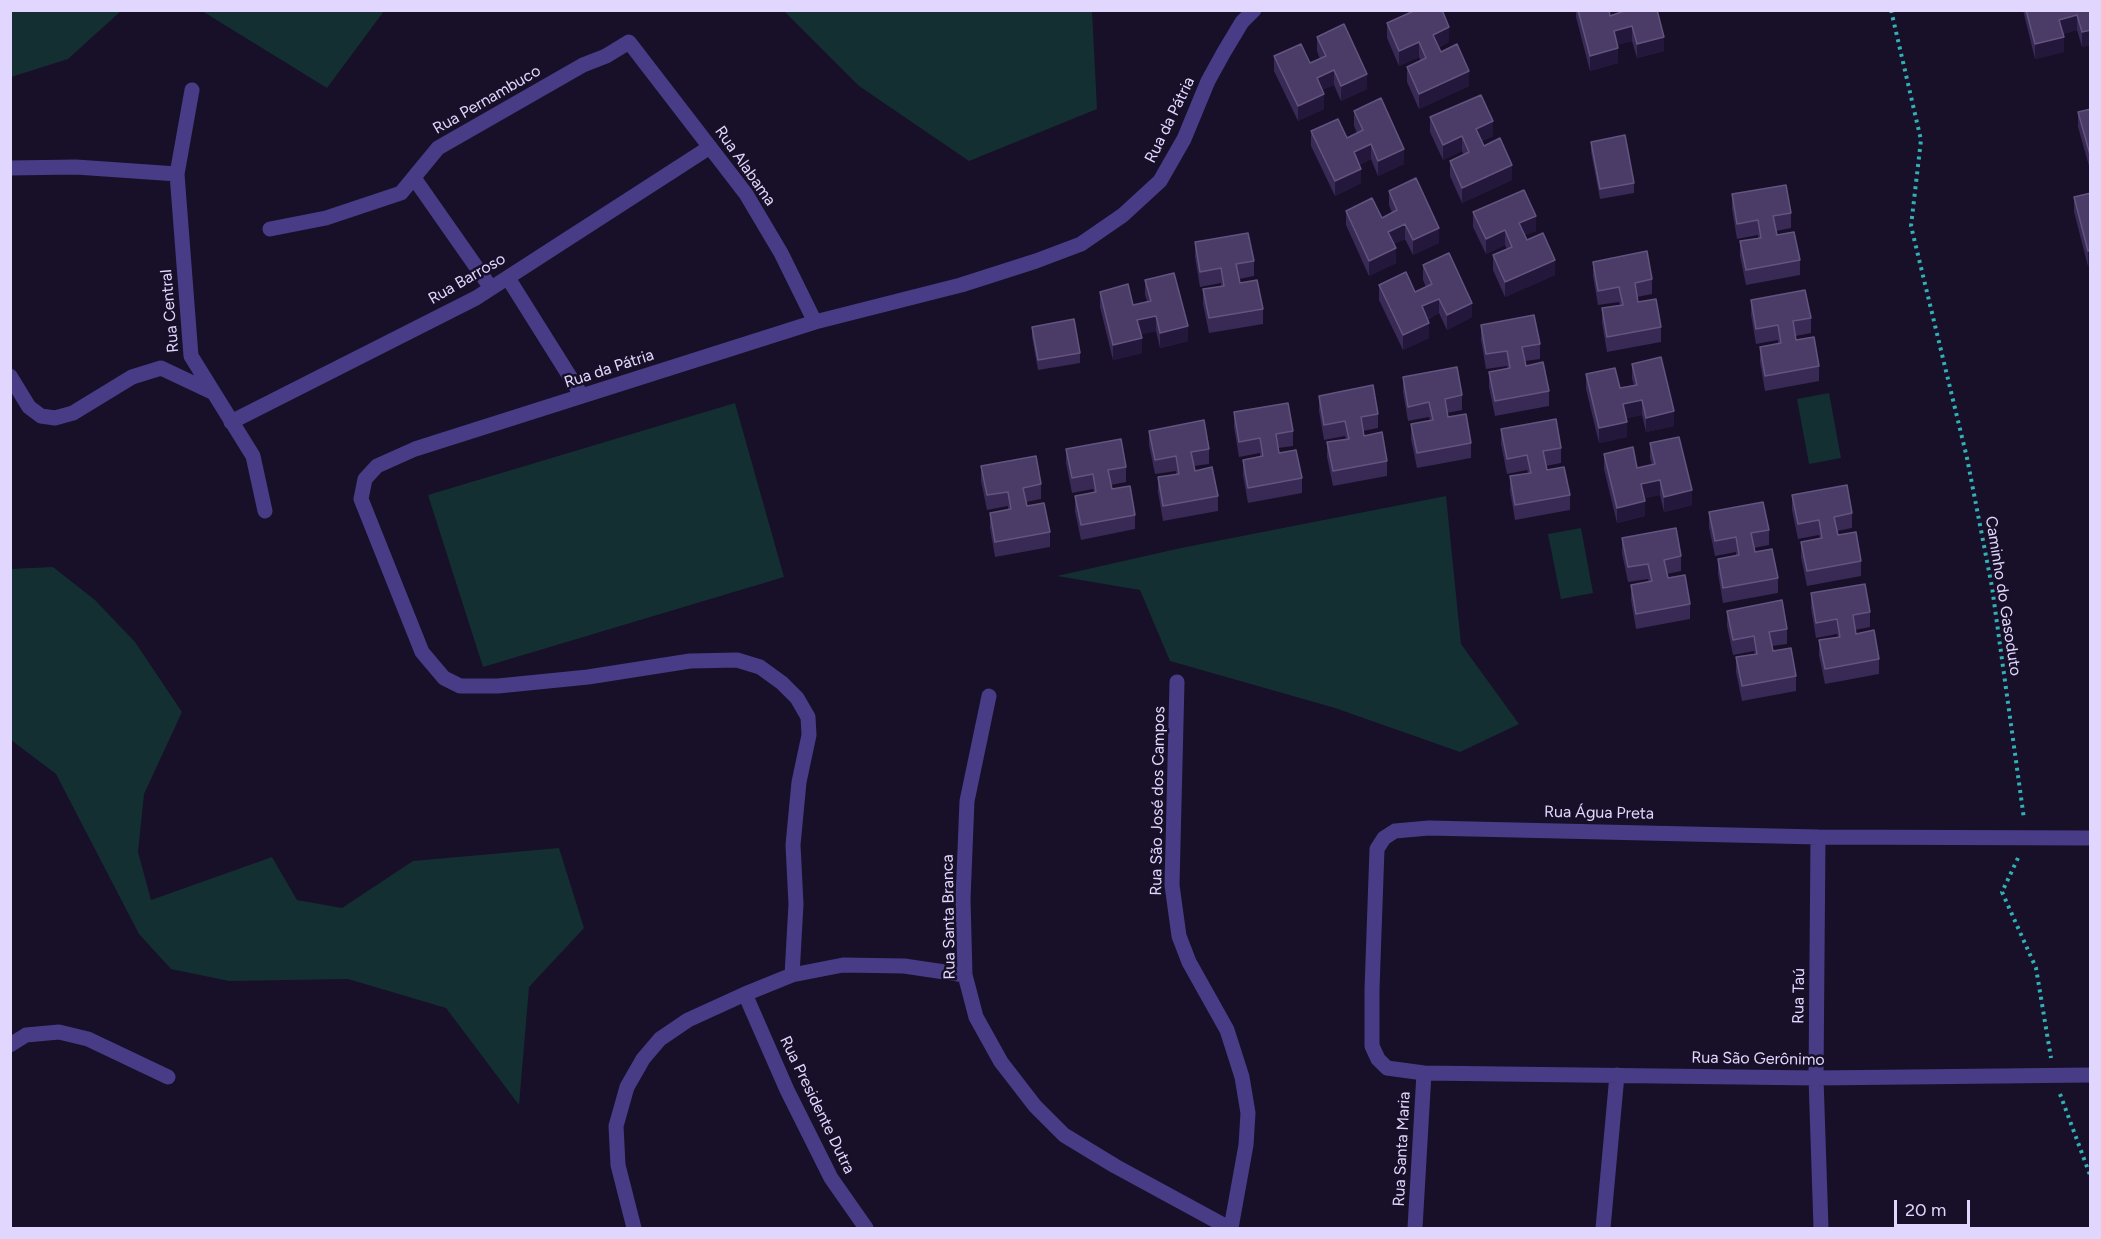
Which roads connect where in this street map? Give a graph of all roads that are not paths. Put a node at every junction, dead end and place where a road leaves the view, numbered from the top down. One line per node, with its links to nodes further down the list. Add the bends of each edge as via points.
1 (1254, 10): 11 (street, Rua da Pátria, via 1242,22 1208,81 1184,139 1160,181 1123,215 1081,244 1036,261 961,285)
2 (629, 42): 4 (street, Rua Alabama); 7 (street, Rua Pernambuco, via 438,148)
3 (192, 90): 6 (street, Rua Central)
4 (710, 147): 9 (street, Rua Barroso); 11 (street, Rua Alabama, via 746,194)
5 (10, 168): 6 (street, via 76,167)
6 (177, 174): 13 (street, Rua Central, via 191,356)
7 (414, 178): 8 (street, Rua Pernambuco, via 401,193 326,219); 10 (street)
8 (270, 229)
9 (508, 278): 10 (street, Rua Barroso); 14 (street)
10 (491, 288): 15 (street, Rua Barroso)
11 (815, 322): 14 (street, Rua da Pátria)
12 (10, 376): 13 (street, via 29,407 41,416 54,418 73,413 132,377 161,368)
13 (214, 393): 15 (street, Rua Central)
14 (582, 396): 21 (street, Rua da Pátria, via 415,449 377,466 365,479 361,499 422,652 444,678 460,686 498,686 690,661 737,660 760,667 797,698 808,717 809,735 792,845 796,904)
15 (231, 422): 16 (street, Rua Central, via 253,456)
16 (265, 511)
17 (1177, 682): 32 (street, Rua São José dos Campos, via 1172,885 1179,936 1227,1030 1242,1077 1248,1113)
18 (989, 696): 22 (street, Rua Santa Branca, via 968,801)
19 (1818, 837): 20 (street, Rua Água Preta); 25 (street, Rua Água Preta, via 1429,828 1395,831 1377,849 1372,1046 1377,1059 1387,1068); 29 (street, Rua Taú)
20 (2091, 838)
21 (792, 975): 22 (street, via 843,965 904,966); 23 (street)
22 (964, 975): 32 (street, Rua Santa Branca, via 976,1017 1000,1062 1064,1135)
23 (745, 994): 30 (street, via 688,1020 660,1039 627,1087 616,1126 618,1165); 31 (street, Rua Presidente Dutra, via 831,1178)
24 (10, 1046): 28 (street, via 26,1035 59,1032 88,1039)
25 (1424, 1072): 26 (street, Rua São Gerônimo); 33 (street, Rua Santa Maria)
26 (1617, 1075): 29 (street, Rua São Gerônimo); 34 (street)
27 (2091, 1075): 29 (street, Rua São Gerônimo)
28 (168, 1077)
29 (1816, 1078): 35 (street, Rua Taú)
30 (634, 1228)
31 (866, 1228)
32 (1230, 1228)
33 (1415, 1228)
34 (1603, 1228)
35 (1821, 1228)

